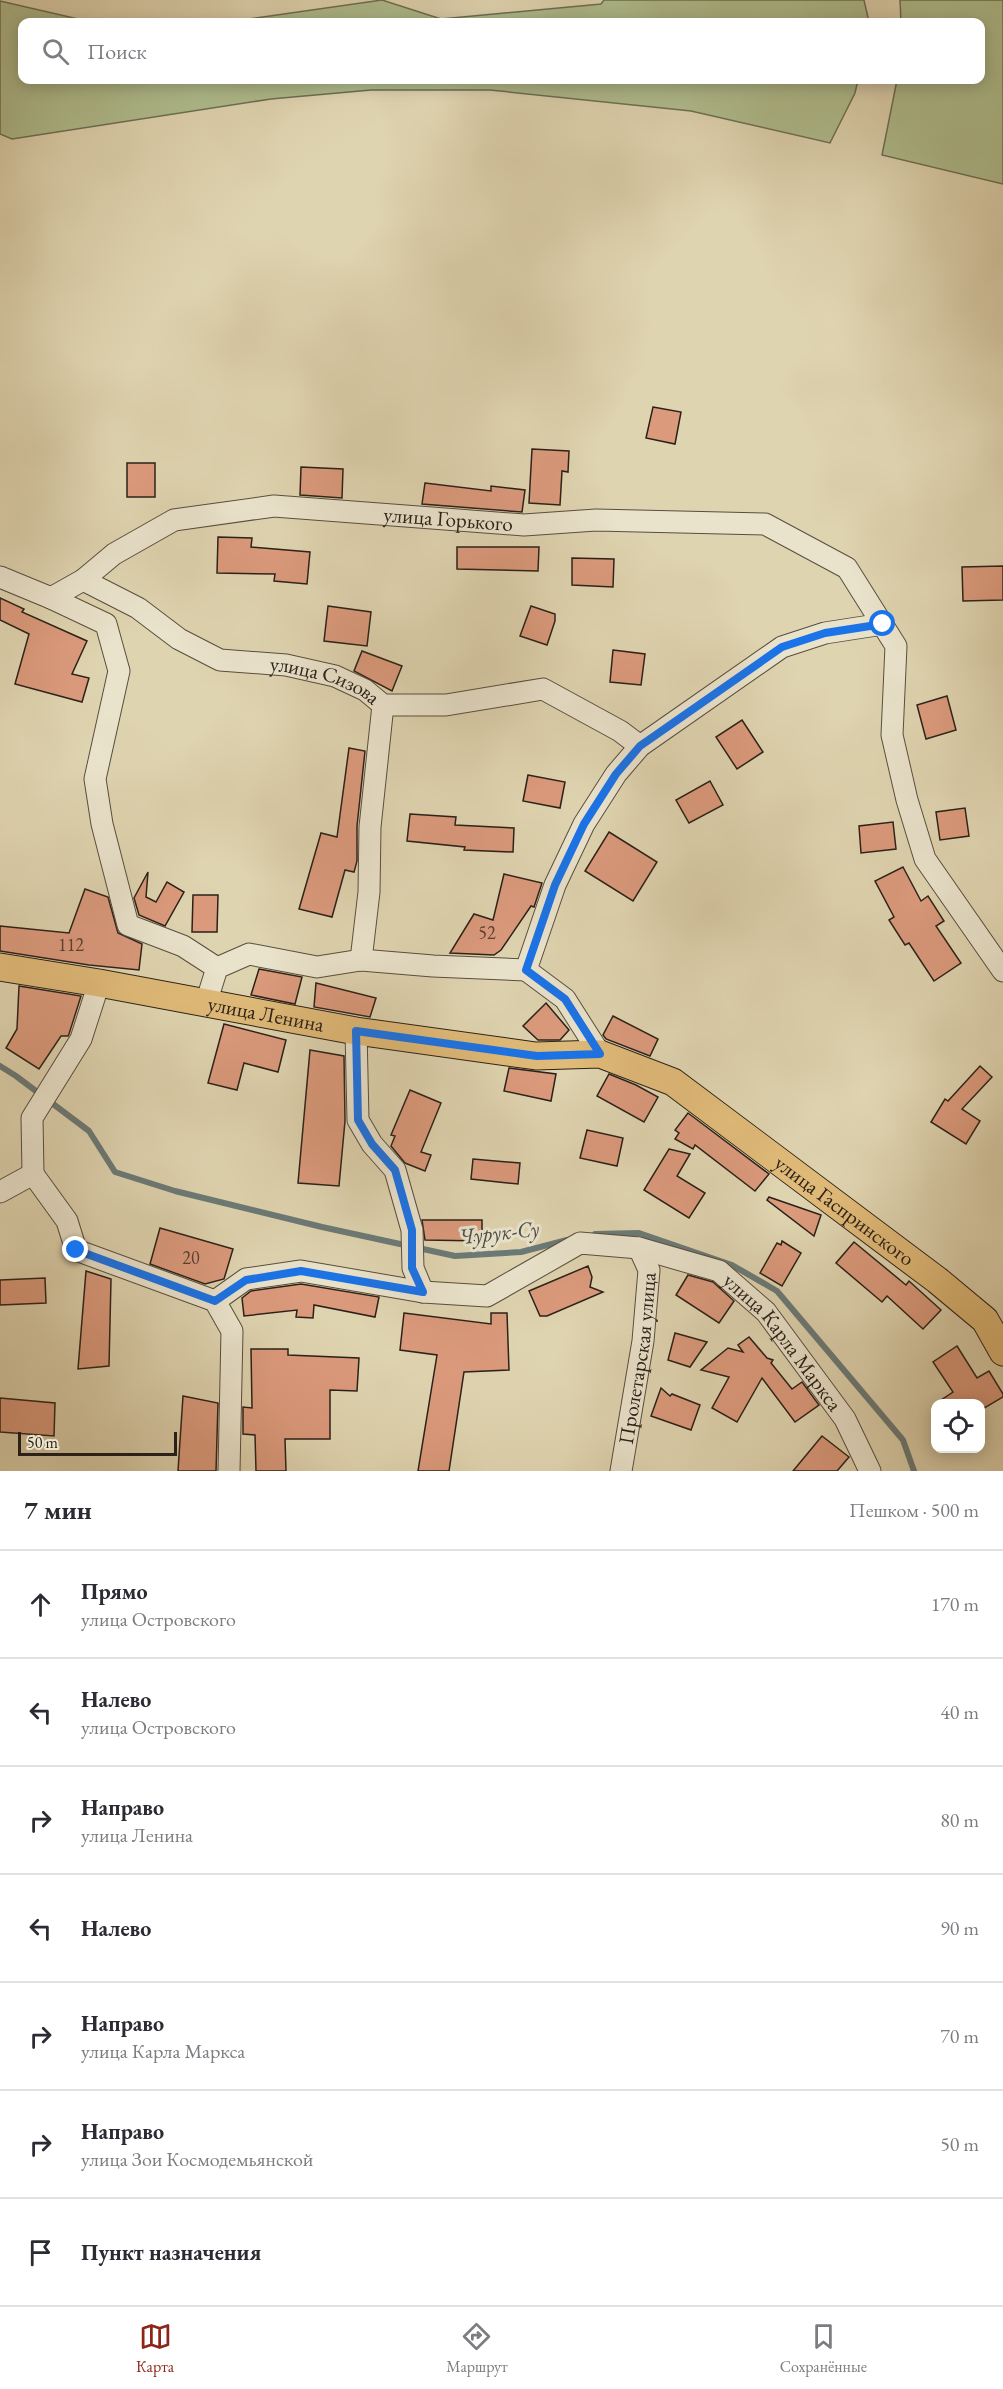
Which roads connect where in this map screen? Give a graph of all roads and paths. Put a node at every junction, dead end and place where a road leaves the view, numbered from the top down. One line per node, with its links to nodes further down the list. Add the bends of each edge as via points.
1 (0, 577): 3 (street)
2 (83, 580): 3 (street, улица Горького); 4 (street, улица Горького, via 114,554 174,520 274,506 524,525 596,520 765,524 847,568); 5 (street, улица Сизова, via 138,608 180,639 220,660 286,665 335,676 365,690)
3 (51, 598): 9 (street, via 106,624 119,671 95,778 102,824 128,925 183,946)
4 (883, 624): 6 (street, via 825,633 782,647); 11 (street, улица Горького, via 896,646 892,735 926,860)
5 (383, 705): 6 (street, улица Сизова, via 446,705 543,689); 7 (street)
6 (640, 746): 10 (street, via 616,774 584,824 555,885)
7 (361, 960): 9 (street, via 317,967 249,954); 10 (street)
8 (0, 967): 12 (main road, улица Ленина)
9 (217, 968): 13 (street)
10 (526, 970): 15 (street, via 565,999)
11 (1003, 971)
12 (99, 983): 13 (main road, улица Ленина); 17 (street, via 81,1039 32,1118)
13 (206, 1003): 14 (main road, улица Ленина)
14 (356, 1031): 15 (main road, улица Ленина, via 537,1056); 20 (street, via 358,1120 372,1144 395,1170 412,1230 412,1268)
15 (600, 1054): 16 (main road, улица Ленина)
16 (673, 1082): 22 (main road, улица Гаспринского, via 937,1280 986,1320)
17 (33, 1174): 18 (street); 21 (street, via 67,1221 76,1250)
18 (0, 1192)
19 (639, 1248): 20 (street, улица Карла Маркса, via 580,1243 487,1296); 24 (street, Пролетарская улица, via 649,1270 643,1341); 25 (street, улица Карла Маркса, via 719,1271 766,1312 845,1419)
20 (423, 1292): 21 (street, улица Карла Маркса, via 301,1271 246,1280)
21 (215, 1301): 23 (street, via 232,1331)
22 (1002, 1349)
23 (229, 1471)
24 (621, 1471)
25 (870, 1471)

